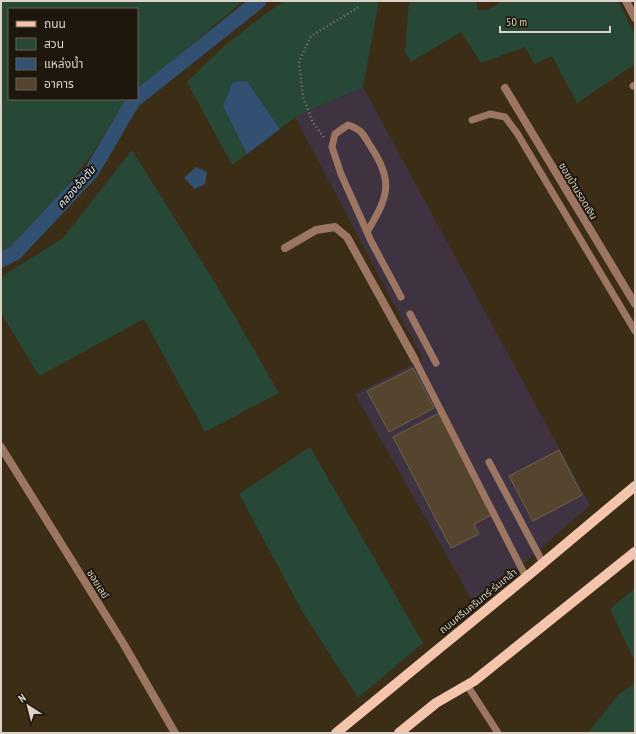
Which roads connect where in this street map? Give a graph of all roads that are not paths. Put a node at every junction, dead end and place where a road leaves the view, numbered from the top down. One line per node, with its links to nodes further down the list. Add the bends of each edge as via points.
1 (626, 1): 2 (street)
2 (635, 18)
3 (505, 88): 8 (street, ซอยบ้านรอดเงิน)
4 (472, 120): 10 (lane, via 490,114 505,117)
5 (367, 232): 5 (lane, via 341,174 332,146 335,134 348,125 359,129 385,174 386,191 380,209); 7 (lane)
6 (285, 248): 11 (street, via 316,230 335,226 347,237)
7 (401, 297)
8 (635, 304)
9 (410, 314): 12 (lane)
10 (635, 331)
11 (415, 360): 18 (lane)
12 (436, 363)
13 (1, 447): 20 (street, ซอยเลย์, via 123,643)
14 (489, 462): 17 (lane)
15 (635, 486): 17 (main road, ถนนศรีนครินทร์-ร่มเกล้า)
16 (635, 552): 19 (main road)
17 (543, 563): 18 (main road, ถนนศรีนครินทร์-ร่มเกล้า)
18 (526, 577): 21 (main road, ถนนศรีนครินทร์-ร่มเกล้า)
19 (467, 685): 22 (main road, via 436,703); 23 (lane)
20 (175, 733)
21 (336, 733)
22 (399, 733)
23 (498, 733)

